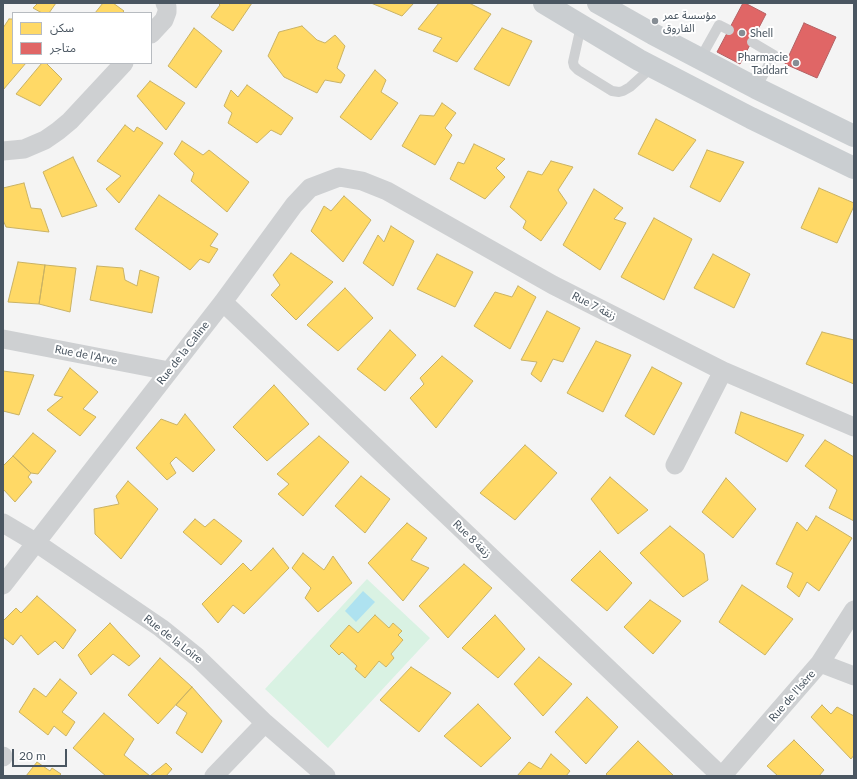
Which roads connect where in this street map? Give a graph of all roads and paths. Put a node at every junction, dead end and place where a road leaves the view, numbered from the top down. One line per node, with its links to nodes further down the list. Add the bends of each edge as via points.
1 (165, 3): 6 (street, via 167,12 164,20)
2 (544, 3): 4 (main road)
3 (598, 3): 8 (main road)
4 (581, 26): 10 (main road); 10 (lane, via 574,66 612,91 619,92 630,87)
5 (728, 30): 8 (lane, via 719,24)
6 (152, 33)
7 (752, 42): 11 (lane, via 774,55)
8 (700, 59): 11 (main road)
9 (123, 64): 13 (street, via 58,131 24,149)
10 (652, 67): 14 (main road)
11 (756, 88): 12 (main road)
12 (854, 136)
13 (3, 151)
14 (854, 168)
15 (339, 177): 16 (street, Rue de la Caline, via 310,188 294,205); 19 (street, Rue 7 زنقة, via 362,181 387,191 553,286)
16 (223, 302): 18 (street, Rue de la Caline); 31 (street, Rue 8 زنقة)
17 (3, 339): 18 (street, Rue de l'Arve)
18 (169, 371): 23 (street, Rue de la Caline)
19 (723, 371): 20 (street, Rue 7 زنقة); 21 (street)
20 (854, 427)
21 (675, 465)
22 (3, 523): 23 (street, Rue de la Loire)
23 (35, 542): 24 (street, Rue de la Caline); 28 (street, Rue de la Loire, via 161,628 197,657)
24 (3, 585)
25 (854, 610): 26 (street, Rue de l'Isère)
26 (820, 663): 27 (street); 31 (street, Rue de l'Isère)
27 (854, 676)
28 (265, 723): 29 (street); 30 (street, Rue de la Loire)
29 (214, 776)
30 (326, 776)
31 (721, 776)

